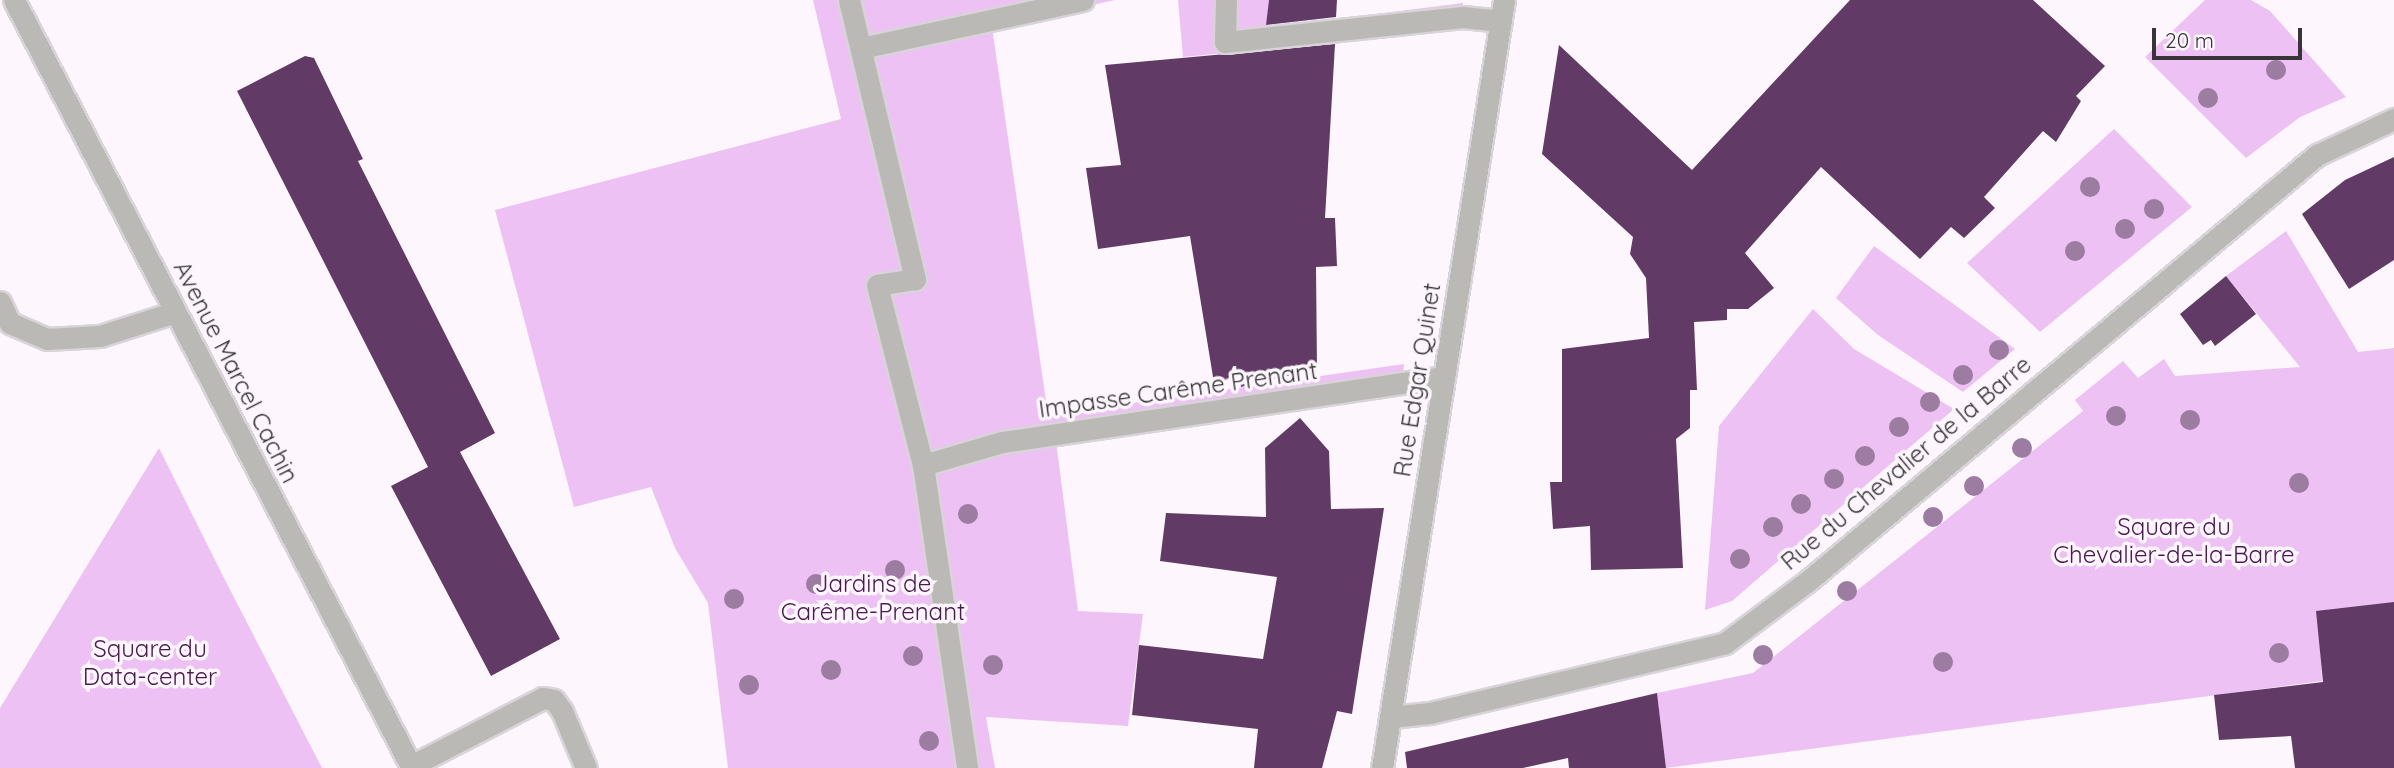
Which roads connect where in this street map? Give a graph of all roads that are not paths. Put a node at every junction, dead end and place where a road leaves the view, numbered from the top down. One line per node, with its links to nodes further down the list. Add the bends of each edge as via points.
1 (14, 0): 10 (street, Avenue Marcel Cachin)
2 (849, 0): 7 (street)
3 (1083, 0): 7 (street)
4 (1226, 0): 6 (street, via 1225,42 1463,17)
5 (1504, 0): 6 (street, Rue Edgar Quinet)
6 (1501, 21): 11 (street, Rue Edgar Quinet)
7 (861, 48): 12 (street, via 915,279 877,285)
8 (2394, 119): 13 (street, Rue du Chevalier de la Barre, via 2307,163 1808,581 1725,643 1430,713)
9 (0, 302): 10 (street, via 10,323 47,340 100,336)
10 (175, 312): 14 (street, Avenue Marcel Cachin)
11 (1443, 377): 12 (street, Impasse Carême Prenant, via 1002,442); 13 (street, Rue Edgar Quinet)
12 (923, 465): 16 (street)
13 (1390, 717): 17 (street, Rue Edgar Quinet)
14 (411, 767): 15 (street, via 542,698 554,700 562,711)
15 (586, 768)
16 (967, 768)
17 (1382, 768)

